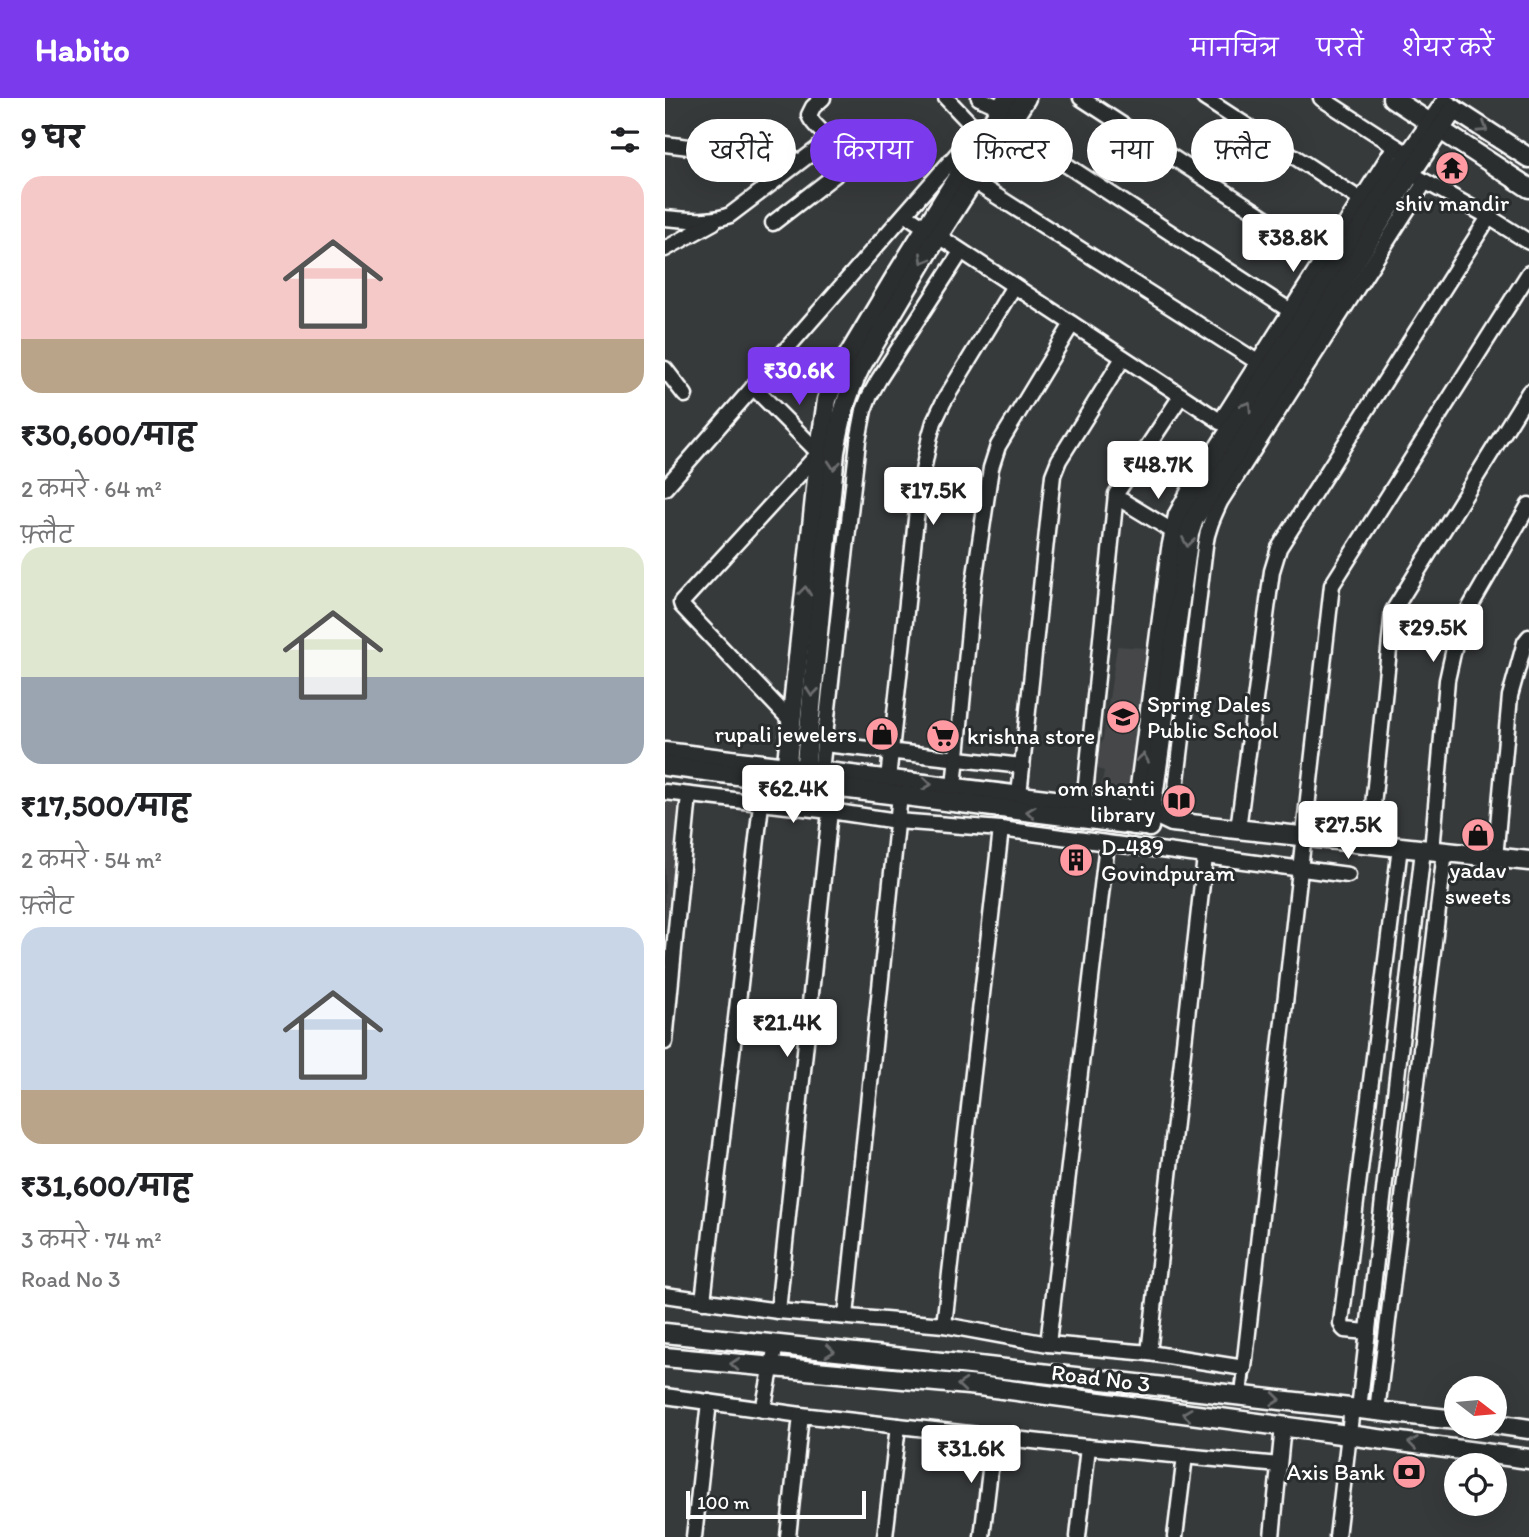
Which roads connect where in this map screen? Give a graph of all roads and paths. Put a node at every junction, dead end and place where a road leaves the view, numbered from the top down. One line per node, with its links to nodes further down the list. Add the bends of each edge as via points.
1 (823, 98): 11 (street, via 813,107)
2 (946, 98): 12 (street)
3 (979, 98): 10 (street)
4 (1026, 98): 14 (street)
5 (1081, 98): 38 (street)
6 (1204, 98): 28 (street)
7 (1321, 98): 20 (street)
8 (1392, 98): 15 (street)
9 (1444, 102): 15 (street); 18 (street, one-way to 18)
10 (1004, 103): 13 (street)
11 (810, 119)
12 (966, 119)
13 (996, 119)
14 (1013, 119)
15 (1435, 126): 20 (street); 27 (street)
16 (665, 144): 19 (street)
17 (810, 153): 19 (street)
18 (1529, 158)
19 (800, 161): 32 (street)
20 (1410, 164): 28 (street); 30 (street); 75 (street, one-way to 75, via 1194,519); 77 (street, via 1212,517)
21 (1073, 169): 41 (street)
22 (951, 171): 29 (street)
23 (826, 182): 33 (street)
24 (960, 182): 34 (street)
25 (972, 182): 34 (street)
26 (975, 182): 44 (street)
27 (1529, 188)
28 (1367, 204): 38 (street)
29 (905, 214): 34 (street); 46 (street)
30 (1489, 217): 35 (street); 78 (street, via 1279,548 1272,571)
31 (665, 218): 32 (street)
32 (721, 219): 36 (street)
33 (773, 223)
34 (932, 232): 37 (street); 51 (street, via 836,376 827,400); 65 (street, one-way to 65, via 849,390 843,411)
35 (1529, 243)
36 (665, 249)
37 (961, 251): 40 (street); 58 (street, via 879,379 865,410)
38 (1331, 260): 41 (street)
39 (1529, 273): 80 (street, via 1332,585)
40 (1014, 286): 42 (street); 60 (street, via 944,401 930,436 919,491)
41 (1297, 315): 44 (street)
42 (1072, 324): 43 (street); 61 (street, via 998,446 991,468 973,589)
43 (1123, 358): 49 (street); 63 (street, via 1053,475)
44 (1264, 366): 50 (street)
45 (665, 369): 48 (street)
46 (753, 387): 51 (street); 52 (street)
47 (1529, 392): 82 (street, via 1393,611)
48 (685, 395)
49 (1181, 396): 50 (street); 72 (street, via 1116,494)
50 (1226, 426): 55 (street, via 1178,515)
51 (819, 453): 57 (street, one-way to 51); 57 (street, via 681,603)
52 (665, 488)
53 (1123, 501): 55 (street)
54 (1529, 505): 84 (street, via 1459,626 1447,680)
55 (1174, 532): 75 (street, one-way to 55)
56 (1529, 637): 86 (street, via 1510,696)
57 (791, 721): 65 (street)
58 (824, 744): 60 (street); 65 (street)
59 (665, 752): 64 (street)
60 (890, 752): 61 (street); 66 (street)
61 (957, 759): 63 (street); 67 (street)
62 (665, 766): 64 (street)
63 (1022, 766): 71 (street)
64 (765, 771): 65 (street); 73 (street)
65 (800, 774): 66 (street); 70 (street)
66 (888, 779): 67 (street, one-way to 67)
67 (954, 787): 71 (street)
68 (665, 792): 69 (street)
69 (689, 795): 73 (street); 92 (street)
70 (900, 795): 75 (street, one-way to 70); 76 (street)
71 (1019, 795): 72 (street)
72 (1084, 803): 75 (street)
73 (760, 804): 74 (street); 96 (street)
74 (830, 811): 76 (street); 97 (street)
75 (1143, 818): 77 (street)
76 (897, 821): 79 (street); 98 (street)
77 (1171, 822): 78 (street)
78 (1238, 829): 80 (street)
79 (1001, 830): 81 (street); 99 (street)
80 (1304, 837): 82 (street); 88 (street)
81 (1107, 844): 85 (street); 102 (street)
82 (1369, 844): 83 (street)
83 (1400, 847): 84 (street); 93 (street)
84 (1434, 851): 86 (street); 90 (street); 91 (street)
85 (1205, 856): 88 (street); 104 (street)
86 (1495, 858): 87 (street)
87 (1529, 862)
88 (1301, 868): 89 (street); 107 (street)
89 (1348, 875)
90 (1408, 979): 91 (street); 94 (street)
91 (1430, 981): 112 (street)
92 (665, 1042)
93 (1372, 1072): 94 (street); 100 (street, via 1341,1323 1346,1330)
94 (1398, 1075): 100 (street)
95 (665, 1295): 96 (street)
96 (703, 1301): 97 (street)
97 (778, 1311): 98 (street)
98 (846, 1316): 99 (street)
99 (944, 1325): 102 (street)
100 (1368, 1332): 112 (street)
101 (665, 1333): 103 (street, Road No 3)
102 (1048, 1344): 104 (street)
103 (776, 1345): 106 (street); 108 (street, Road No 3, one-way to 108)
104 (1149, 1353): 107 (street)
105 (665, 1357): 106 (street, Road No 3, one-way to 105)
106 (771, 1367): 111 (street); 115 (street, Road No 3, one-way to 106, via 979,1386)
107 (1244, 1368): 108 (street)
108 (1241, 1395): 112 (street, Road No 3, one-way to 112); 115 (street)
109 (665, 1396): 110 (street)
110 (709, 1402): 111 (street); 126 (street)
111 (763, 1409): 113 (street)
112 (1363, 1409): 114 (street, Road No 3); 120 (street)
113 (801, 1415): 116 (street); 127 (street)
114 (1444, 1419)
115 (1237, 1420): 117 (street, Road No 3)
116 (898, 1426): 121 (street); 128 (street)
117 (1283, 1426): 120 (street, Road No 3); 125 (street)
118 (1507, 1426): 119 (street)
119 (1529, 1429)
120 (1350, 1435): 124 (street, Road No 3, one-way to 120); 133 (street)
121 (994, 1437): 122 (street); 129 (street)
122 (1088, 1447): 123 (street); 130 (street)
123 (1185, 1456): 125 (street); 131 (street)
124 (1529, 1459)
125 (1279, 1465): 132 (street)
126 (694, 1537)
127 (788, 1537)
128 (885, 1537)
129 (982, 1537)
130 (1078, 1537)
131 (1175, 1537)
132 (1272, 1537)
133 (1336, 1537)

